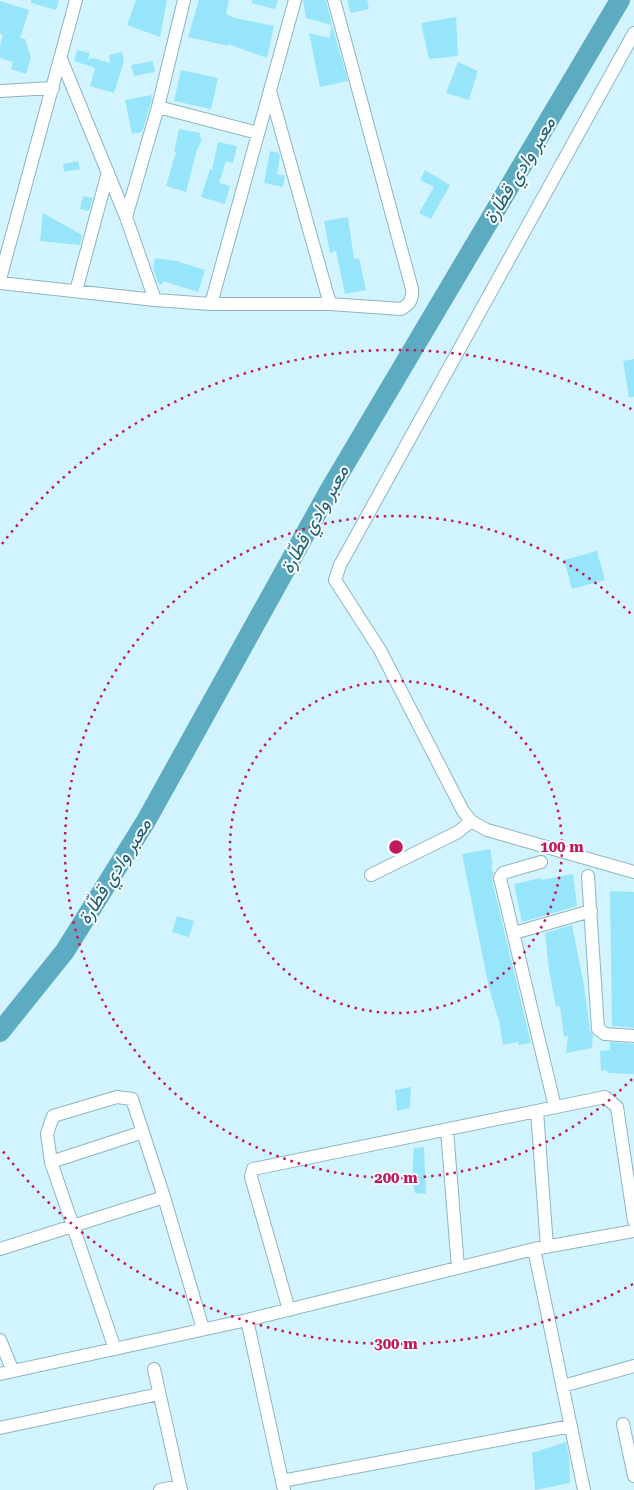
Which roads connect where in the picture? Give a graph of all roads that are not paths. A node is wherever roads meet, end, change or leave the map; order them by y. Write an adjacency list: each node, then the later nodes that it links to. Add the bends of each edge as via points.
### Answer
1 (76, 0): 6 (street)
2 (184, 0): 10 (street)
3 (295, 0): 9 (street)
4 (334, 0): 18 (street, via 412,295 411,302 401,309)
5 (634, 33): 19 (street, via 340,565 335,580 380,650)
6 (61, 59): 7 (street); 12 (street)
7 (53, 88): 8 (street); 14 (street)
8 (0, 91)
9 (270, 91): 11 (street); 18 (street)
10 (158, 107): 11 (street); 13 (street)
11 (258, 133): 17 (street)
12 (108, 172): 13 (street); 15 (street)
13 (126, 217): 16 (street)
14 (0, 281): 15 (street)
15 (76, 291): 16 (street)
16 (155, 300): 17 (street)
17 (211, 304): 18 (street)
18 (330, 304)
19 (471, 821): 21 (street, via 487,830); 22 (street, via 458,832)
20 (541, 862): 25 (street, via 503,873 500,878)
21 (634, 872)
22 (371, 874)
23 (588, 876): 24 (street)
24 (591, 911): 25 (street); 26 (street, via 598,1029 605,1034)
25 (514, 933): 27 (street)
26 (634, 1036)
27 (555, 1108): 28 (street); 31 (street, via 605,1097 617,1107)
28 (537, 1111): 29 (street); 37 (street)
29 (447, 1130): 40 (street); 41 (street, via 253,1169 252,1177)
30 (143, 1132): 32 (street); 32 (street, via 132,1099 117,1097 53,1116 47,1134); 33 (street)
31 (628, 1139): 34 (street)
32 (51, 1162): 35 (street)
33 (164, 1197): 35 (street); 43 (street)
34 (634, 1221)
35 (74, 1226): 38 (street); 45 (street)
36 (634, 1231): 37 (street)
37 (547, 1247): 39 (street)
38 (0, 1249)
39 (534, 1250): 40 (street); 50 (street)
40 (458, 1268): 41 (street)
41 (289, 1310): 42 (street)
42 (247, 1320): 43 (street); 56 (street)
43 (204, 1329): 45 (street)
44 (0, 1340): 48 (street)
45 (115, 1349): 48 (street)
46 (634, 1366): 50 (street)
47 (154, 1369): 51 (street)
48 (13, 1371): 49 (street)
49 (0, 1374)
50 (563, 1386): 53 (street)
51 (159, 1394): 54 (street); 57 (street)
52 (623, 1424): 55 (street)
53 (571, 1426): 56 (street); 59 (street)
54 (0, 1428)
55 (634, 1476)
56 (283, 1486)
57 (180, 1488): 58 (street)
58 (160, 1490)
59 (584, 1490)

